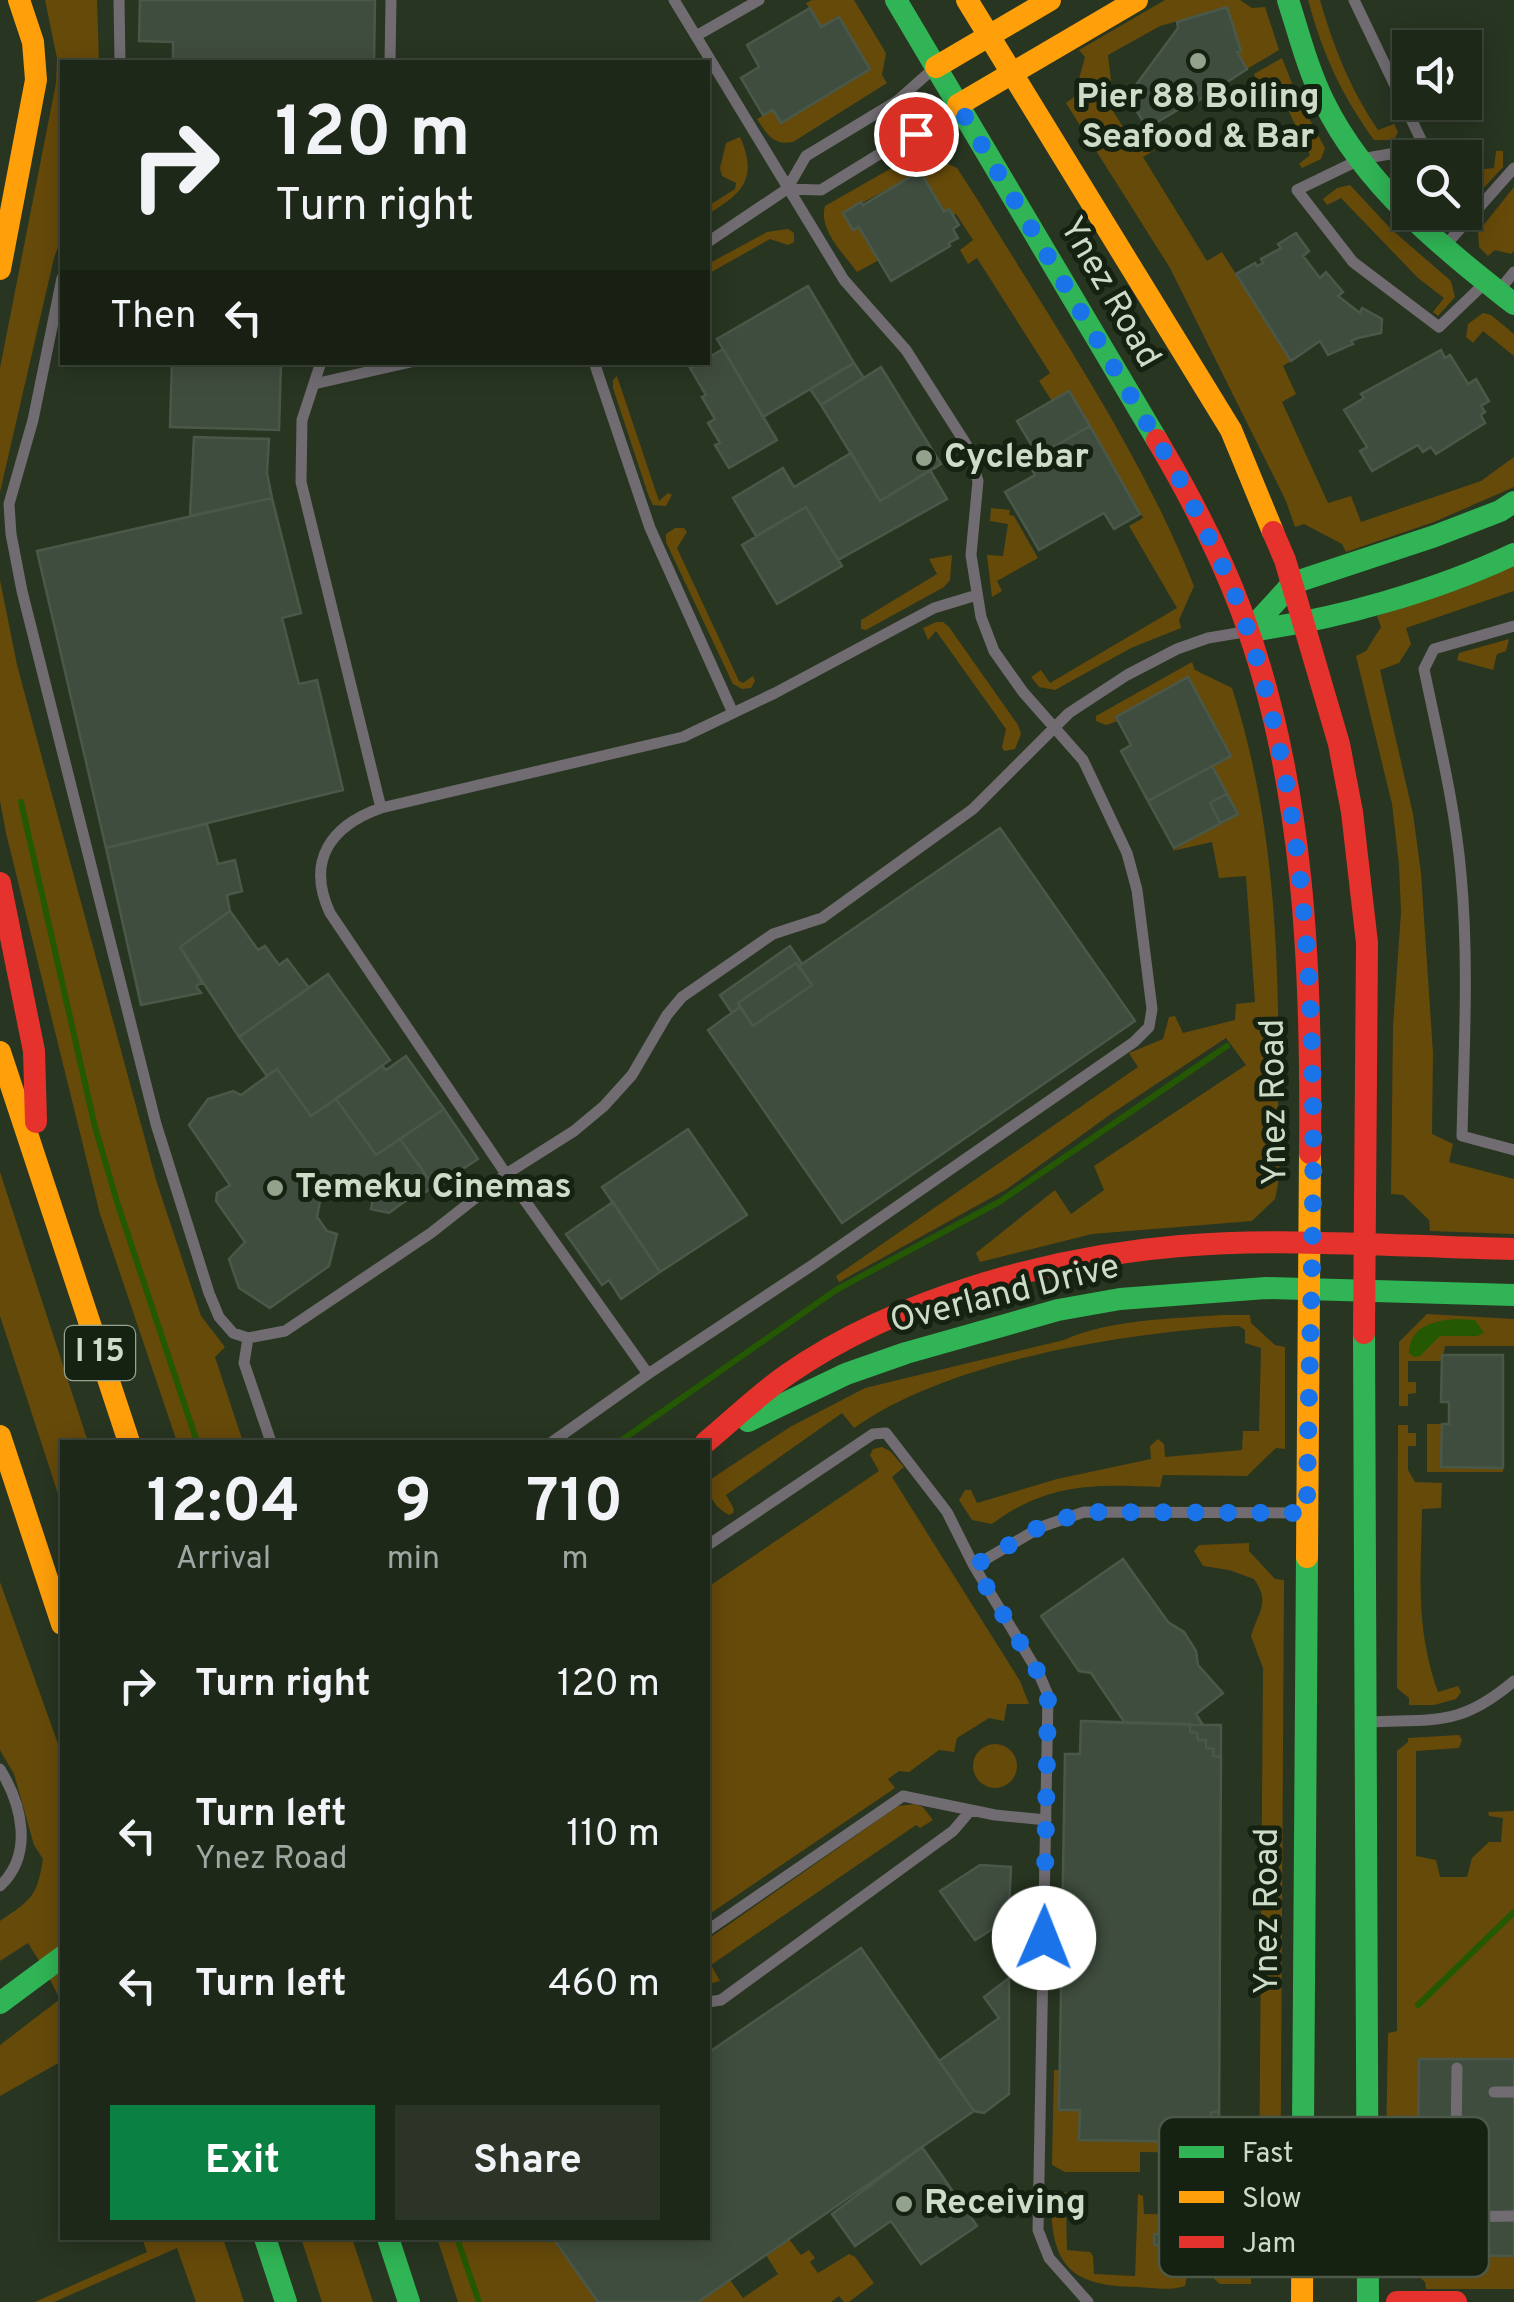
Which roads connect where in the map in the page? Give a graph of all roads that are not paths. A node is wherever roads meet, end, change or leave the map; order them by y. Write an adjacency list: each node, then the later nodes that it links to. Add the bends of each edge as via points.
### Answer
1 (20, 0): 24 (main road, via 38,65 36,102)
2 (119, 0): 14 (lane)
3 (391, 0): 15 (lane)
4 (674, 0): 12 (lane)
5 (759, 0): 12 (lane)
6 (896, 0): 16 (main road, Ynez Road)
7 (967, 0): 13 (main road, Ynez Road)
8 (1050, 0): 13 (main road)
9 (1138, 0): 17 (main road)
10 (1288, 0): 19 (main road, via 1313,79)
11 (1354, 0): 19 (lane, via 1425,148)
12 (696, 36): 21 (lane)
13 (988, 38): 16 (main road); 17 (main road, Ynez Road)
14 (120, 60)
15 (390, 60)
16 (936, 66): 18 (main road, Ynez Road); 21 (lane, via 897,101 806,156)
17 (1011, 75): 18 (main road); 34 (main road, Ynez Road, via 1231,430)
18 (958, 105): 21 (lane, via 821,190); 38 (main road, Ynez Road, via 1176,472)
19 (1360, 159): 23 (main road); 27 (lane, via 1297,190 1353,262 1439,328)
20 (1514, 168): 23 (lane)
21 (787, 188): 22 (lane); 35 (lane, via 848,285 906,350 966,444 978,481)
22 (710, 241)
23 (1444, 247): 27 (main road)
24 (0, 269)
25 (1514, 272): 27 (lane)
26 (60, 288): 53 (lane, via 33,420 12,484 10,534 156,1124 219,1317 233,1334)
27 (1499, 293)
28 (320, 365): 31 (lane)
29 (398, 365): 31 (lane)
30 (595, 365): 39 (lane, via 650,528)
31 (314, 384): 41 (lane, via 302,420 301,482)
32 (1514, 502): 34 (main road)
33 (1514, 554): 36 (main road)
34 (1292, 583): 36 (main road, Ynez Road); 38 (main road)
35 (976, 595): 39 (lane, via 934,608); 40 (lane, via 994,651)
36 (1305, 624): 38 (main road); 48 (main road, Ynez Road, via 1349,795 1367,943)
37 (1509, 627): 44 (lane, via 1434,648 1424,669 1461,875 1462,1136)
38 (1248, 631): 40 (lane, via 1178,649 1127,675); 47 (main road, Ynez Road, via 1282,766 1302,906 1311,1061)
39 (733, 713): 41 (lane, via 664,742)
40 (1055, 726): 46 (lane, via 974,809 822,918 773,934 682,997 632,1076 604,1106); 54 (lane, via 1082,760 1127,853 1148,968 1150,1027)
41 (381, 808): 46 (lane, via 354,818 327,847 319,877 323,896)
42 (0, 882): 45 (main road, via 34,1051)
43 (0, 1052): 45 (main road, I 15)
44 (1514, 1150)
45 (36, 1161): 56 (main road, I 15)
46 (506, 1174): 53 (lane, via 286,1331); 54 (lane)
47 (1310, 1243): 48 (main road, Overland Drive); 50 (main road, Ynez Road); 59 (main road, Overland Drive, via 1179,1246 1056,1263 990,1281 867,1330 788,1374)
48 (1366, 1245): 49 (main road, Overland Drive); 51 (main road, Ynez Road)
49 (1514, 1250)
50 (1310, 1290): 51 (main road, Overland Drive); 60 (main road, Overland Drive, via 1193,1291 1058,1310 846,1374); 61 (main road, Ynez Road)
51 (1365, 1291): 52 (main road, Overland Drive); 66 (main road, Ynez Road)
52 (1514, 1294)
53 (248, 1338): 57 (lane, via 244,1363)
54 (648, 1374): 58 (lane)
55 (0, 1436): 64 (main road)
56 (128, 1440)
57 (270, 1440)
58 (555, 1440)
59 (709, 1440)
60 (710, 1440)
61 (1307, 1513): 63 (lane, via 1084,1512 1041,1526); 78 (main road, Ynez Road)
62 (710, 1544): 63 (lane, via 874,1434 886,1433 947,1512)
63 (974, 1566): 69 (lane, via 1048,1696)
64 (60, 1618)
65 (1514, 1681): 66 (lane, via 1456,1718)
66 (1367, 1723): 79 (main road, Ynez Road)
67 (0, 1769): 70 (lane, via 21,1820 17,1866)
68 (970, 1810): 69 (lane); 71 (lane, via 903,1796); 73 (lane, via 953,1832 804,1942)
69 (1046, 1820): 87 (lane, via 1038,2230 1049,2258)
70 (0, 1886)
71 (710, 1929)
72 (60, 1960): 74 (main road)
73 (710, 2002)
74 (0, 2003)
75 (1457, 2068): 80 (lane)
76 (1494, 2092): 77 (lane)
77 (1514, 2092)
78 (1303, 2117)
79 (1368, 2117)
80 (1456, 2117)
81 (265, 2240): 85 (main road)
82 (389, 2240): 86 (main road)
83 (1302, 2277): 88 (main road, Ynez Road)
84 (1368, 2277): 89 (main road, Ynez Road)
85 (286, 2302)
86 (409, 2302)
87 (1088, 2302)
88 (1302, 2302)
89 (1368, 2302)
90 (1397, 2302): 91 (main road)
91 (1456, 2302)

